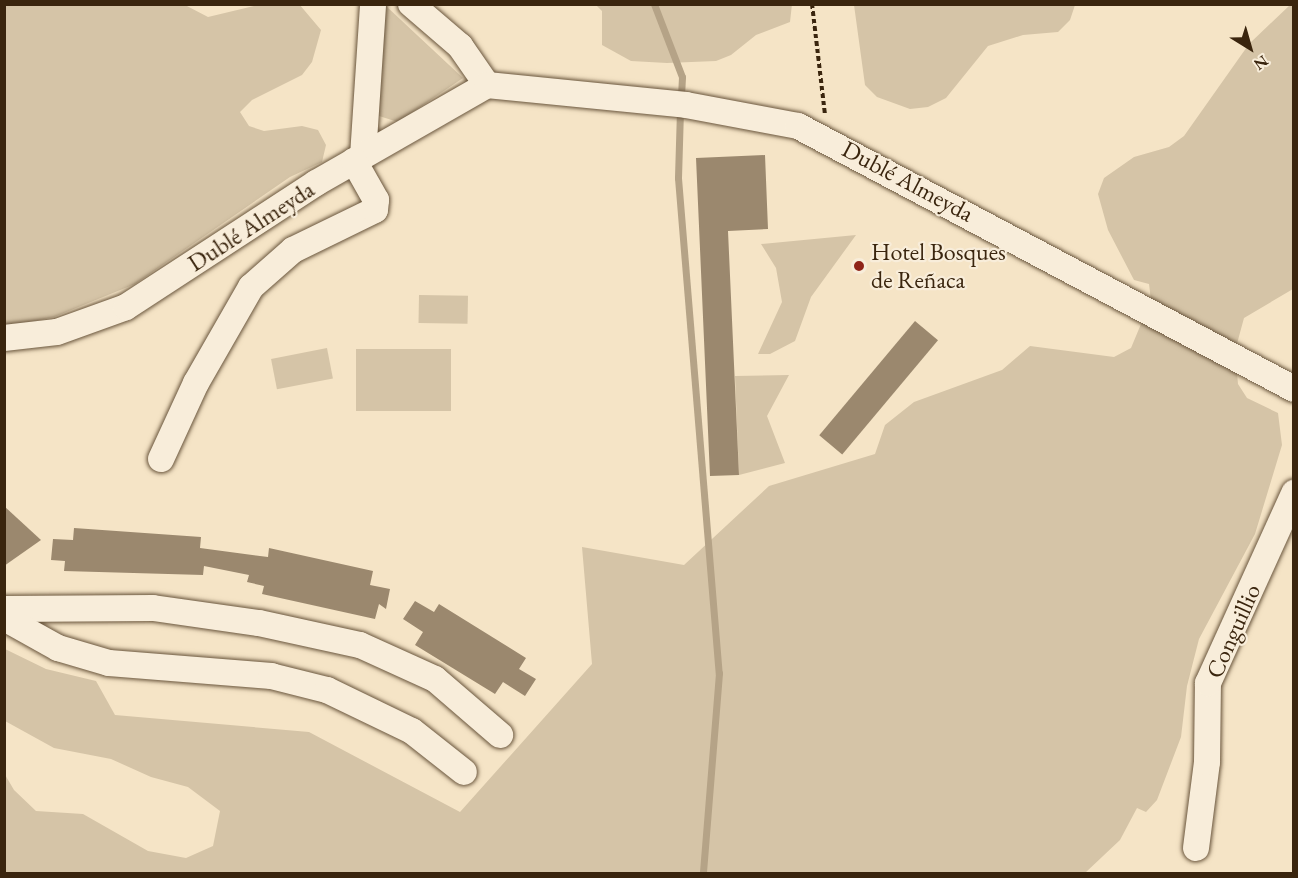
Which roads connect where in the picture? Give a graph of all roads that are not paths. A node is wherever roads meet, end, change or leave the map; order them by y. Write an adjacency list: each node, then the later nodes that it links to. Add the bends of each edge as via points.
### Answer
1 (373, 4): 4 (street)
2 (411, 4): 3 (street, via 460,46)
3 (487, 85): 4 (street, Dublé Almeyda); 6 (street, Dublé Almeyda, via 756,115 827,138)
4 (353, 162): 5 (street, Dublé Almeyda, via 126,307 57,332); 7 (street, via 376,200 375,210 293,250 251,287 195,383)
5 (4, 338)
6 (1293, 389)
7 (161, 459)
8 (1293, 493): 13 (street, Conguillio, via 1208,683 1207,762)
9 (4, 609): 11 (street, via 153,608 259,623 360,645 435,679)
10 (4, 618): 12 (street, via 58,648 109,663 271,676 327,690 393,720)
11 (500, 735)
12 (464, 772)
13 (1196, 848)

